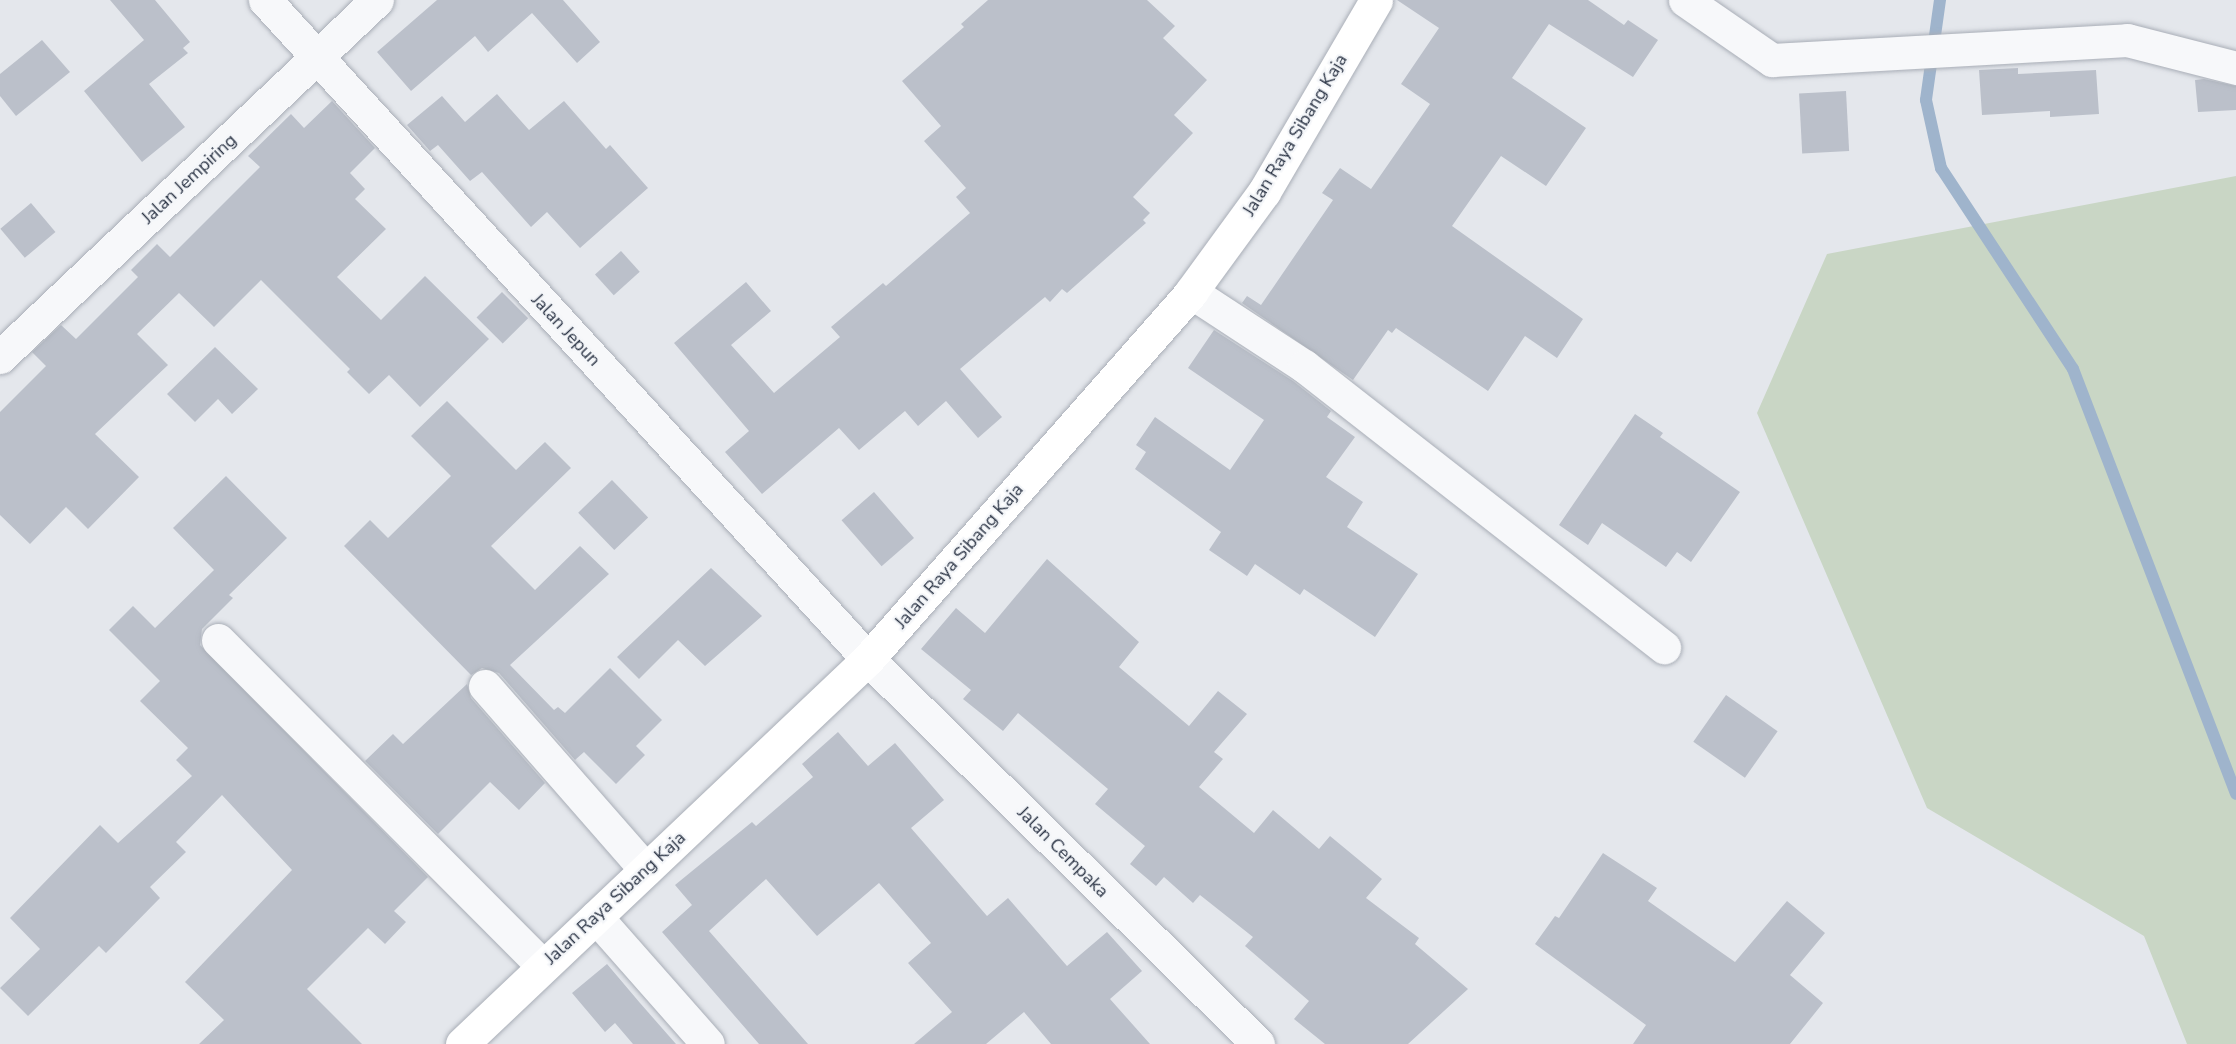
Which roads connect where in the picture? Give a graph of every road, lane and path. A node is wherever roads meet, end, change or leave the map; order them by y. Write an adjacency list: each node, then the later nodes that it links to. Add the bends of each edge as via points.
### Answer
1 (265, 0): 5 (street, Jalan Jepun)
2 (377, 0): 5 (street, Jalan Jempiring)
3 (1376, 0): 7 (main road, Jalan Raya Sibang Kaja, via 1264,192)
4 (1684, 0): 6 (street, via 1773,60 2127,40)
5 (316, 58): 8 (street, Jalan Jempiring); 11 (street, Jalan Jepun)
6 (2236, 68)
7 (1191, 292): 10 (street, via 1304,366); 11 (main road, Jalan Raya Sibang Kaja)
8 (0, 357)
9 (218, 640): 15 (street)
10 (1664, 647)
11 (868, 659): 13 (main road, Jalan Raya Sibang Kaja); 18 (street, Jalan Cempaka)
12 (485, 686): 13 (street)
13 (646, 870): 14 (main road, Jalan Raya Sibang Kaja)
14 (596, 917): 15 (main road, Jalan Raya Sibang Kaja); 17 (street)
15 (543, 966): 16 (main road, Jalan Raya Sibang Kaja)
16 (462, 1044)
17 (708, 1044)
18 (1258, 1044)

